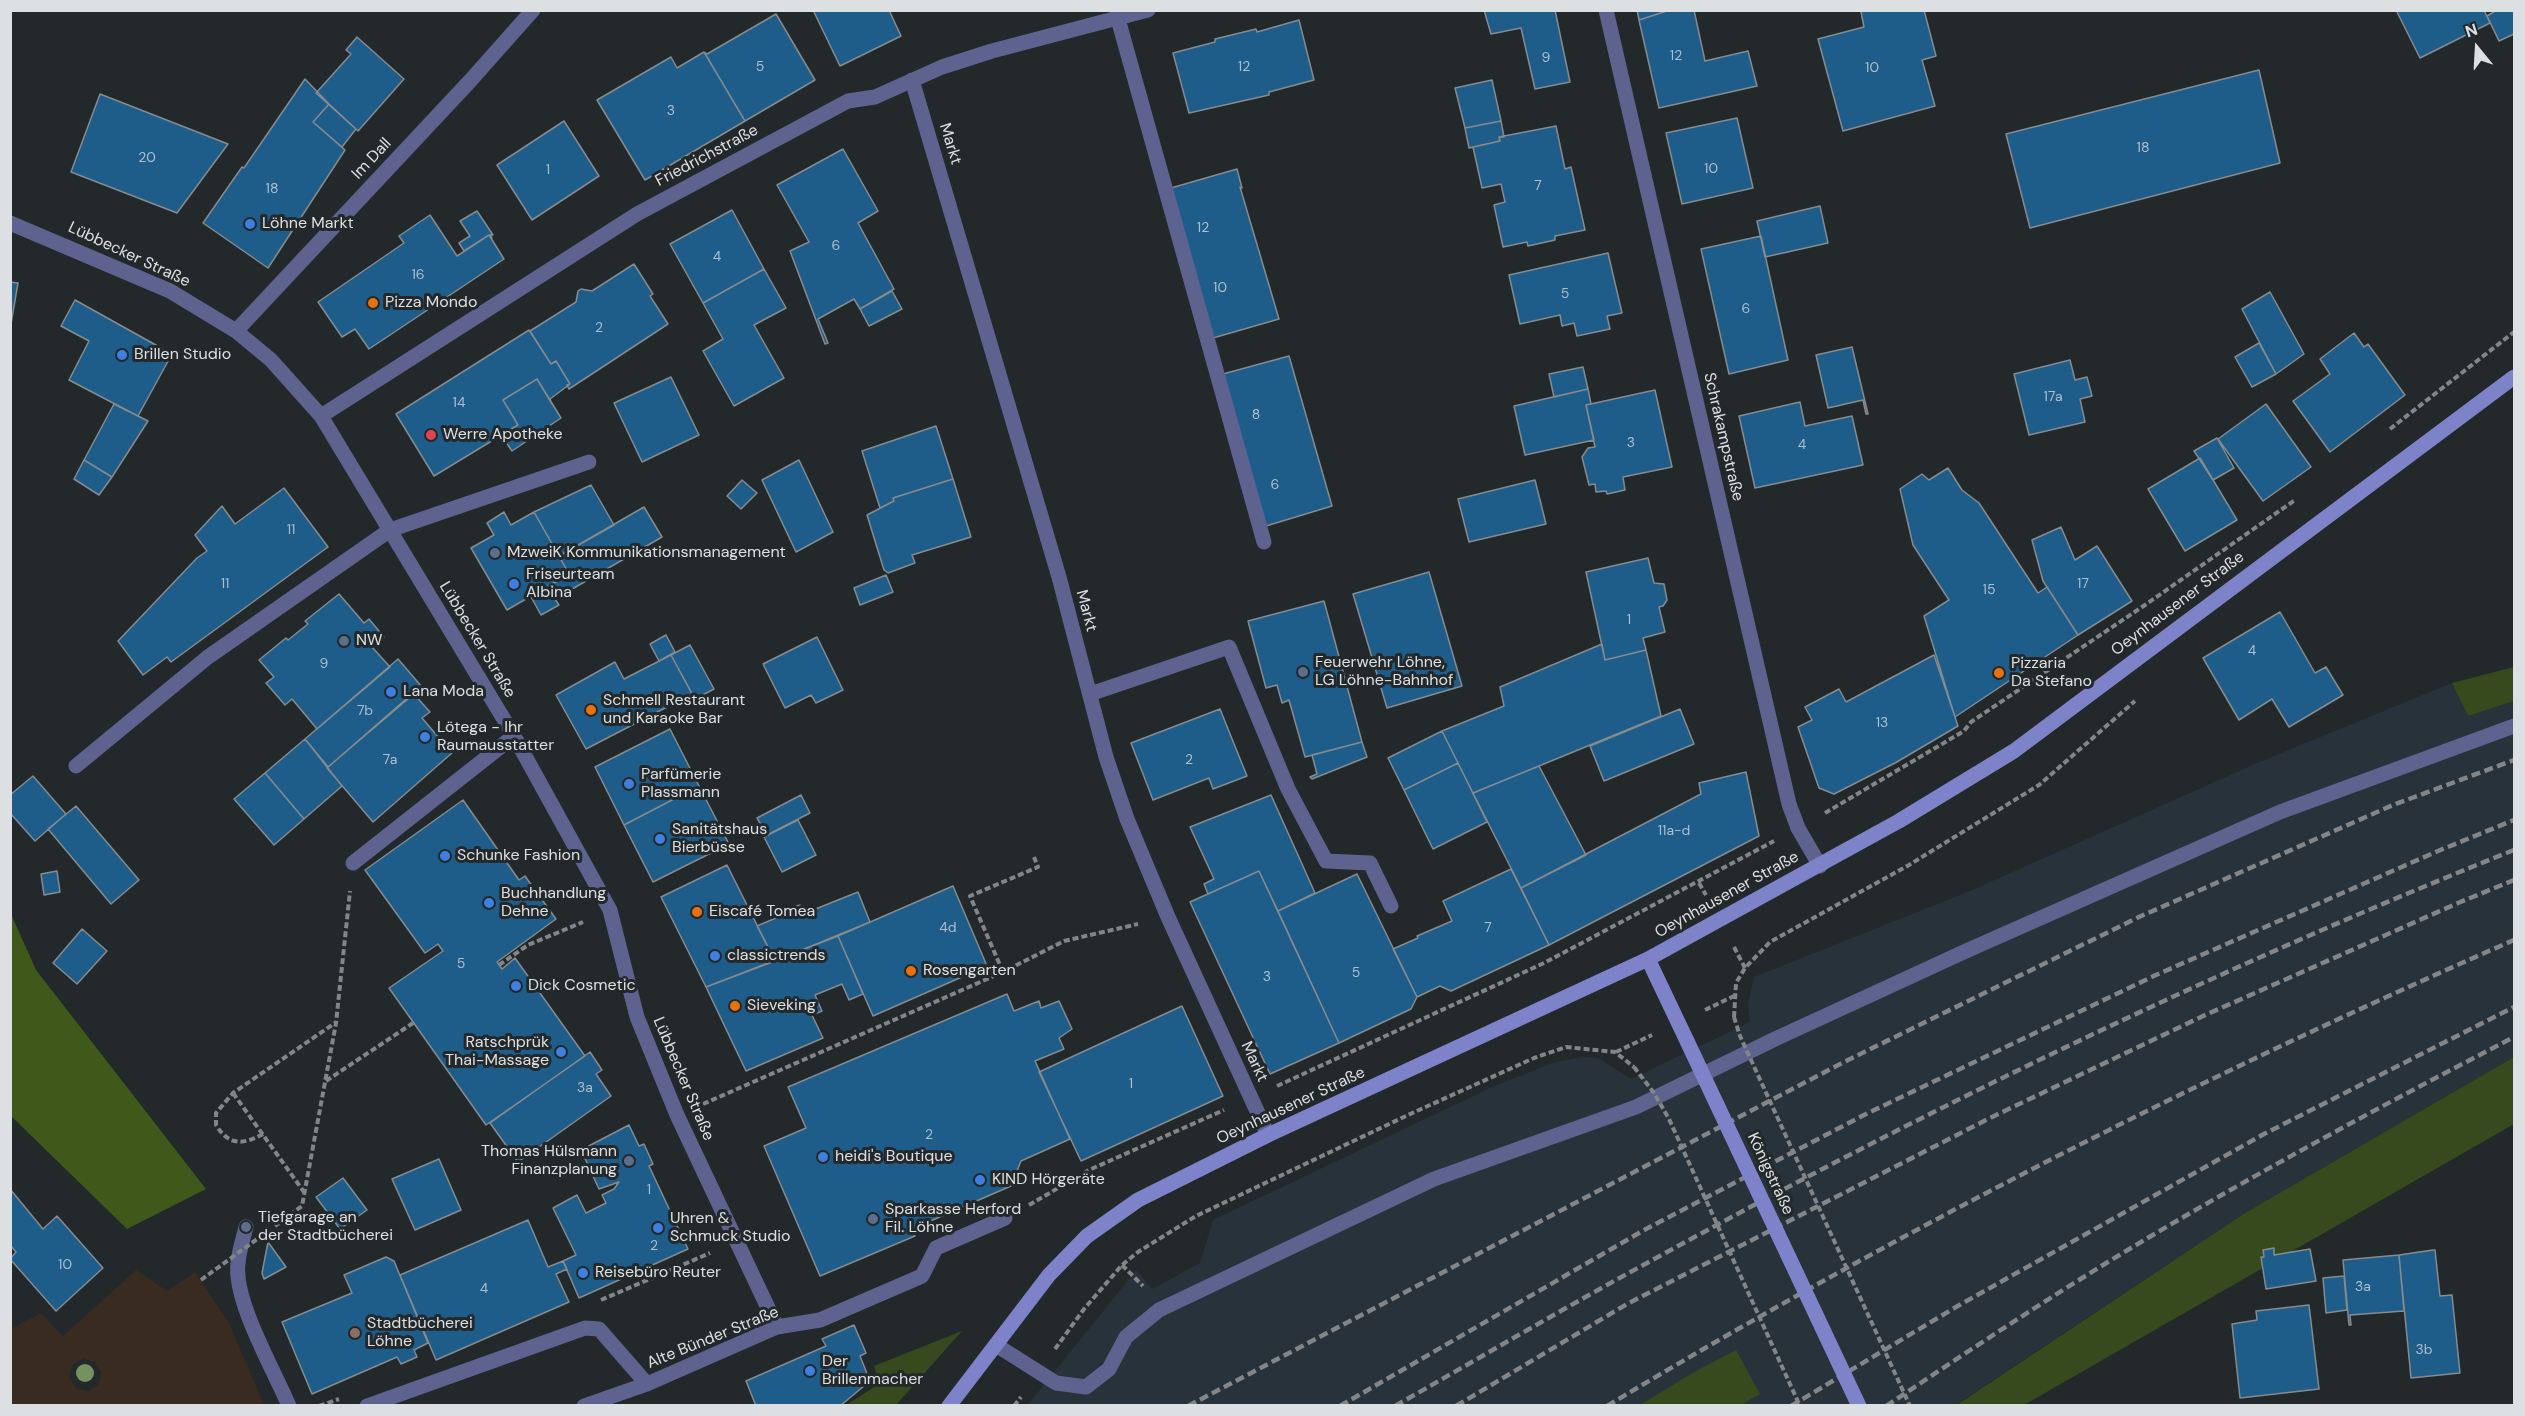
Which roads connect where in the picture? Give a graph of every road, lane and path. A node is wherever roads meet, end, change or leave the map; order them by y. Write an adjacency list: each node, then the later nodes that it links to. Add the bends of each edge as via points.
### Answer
1 (533, 10): 7 (street, Im Dall)
2 (1148, 10): 4 (street, Friedrichstraße)
3 (1606, 10): 20 (street, Schrakampstraße, via 1789,804)
4 (1118, 19): 5 (street, Friedrichstraße, via 992,51); 15 (street)
5 (912, 80): 10 (street, Friedrichstraße, via 876,97 848,101 637,214); 16 (street, Markt)
6 (10, 223): 7 (street, Lübbecker Straße, via 170,291)
7 (236, 331): 10 (street, Lübbecker Straße, via 271,360)
8 (2514, 332): 11 (path)
9 (2514, 377): 23 (main road, Oeynhausener Straße, via 2014,751)
10 (321, 416): 14 (street, Lübbecker Straße)
11 (2382, 435)
12 (589, 462): 14 (street)
13 (2298, 498): 20 (path, via 1971,722 1964,731)
14 (390, 530): 18 (street, Lübbecker Straße); 19 (street, via 208,657)
15 (1264, 542)
16 (1090, 694): 24 (street, via 1229,647 1279,770 1326,861 1370,864); 26 (street, Markt, via 1127,819)
17 (2514, 726): 47 (street, via 2280,812 1966,951 1636,1107 1434,1179 1159,1310 1125,1337 1109,1369 1086,1387 1056,1383)
18 (514, 736): 22 (street); 25 (street, Lübbecker Straße)
19 (76, 766)
20 (1798, 828): 23 (street, Schrakampstraße); 35 (path, via 1544,963)
21 (1034, 857): 29 (path, via 1038,867 970,896)
22 (352, 863): 31 (path)
23 (1820, 866): 27 (main road, Oeynhausener Straße)
24 (1391, 906)
25 (610, 910): 28 (path, via 528,945); 36 (street, Lübbecker Straße, via 637,1017)
26 (1168, 917): 29 (path, via 1064,941); 35 (street, Markt)
27 (1648, 959): 38 (main road, Oeynhausener Straße); 55 (main road, Königstraße, bridge)
28 (499, 965)
29 (1003, 972): 36 (path)
30 (1734, 996): 56 (path, bridge, via 1734,1017 1740,1036)
31 (336, 1023): 33 (path); 34 (path)
32 (413, 1023): 33 (path)
33 (326, 1082): 39 (path)
34 (233, 1093): 37 (path); 37 (path, via 216,1113 221,1133 241,1144)
35 (1251, 1098): 38 (street, Markt); 40 (path, via 1089,1170)
36 (677, 1115): 45 (street, Lübbecker Straße)
37 (262, 1134): 39 (path)
38 (1268, 1135): 46 (main road, Oeynhausener Straße, via 1138,1200 1087,1236 1049,1275)
39 (304, 1192): 43 (path, bridge, via 302,1206)
40 (1005, 1218): 45 (street, Alte Bünder Straße, via 936,1248 922,1276 820,1320)
41 (246, 1227): 49 (street, via 237,1265 240,1288)
42 (1122, 1265): 44 (path); 47 (path, via 1084,1309); 54 (path, bridge, via 1196,1216 1534,1058 1566,1047 1616,1052 1634,1067 1670,1119)
43 (201, 1280)
44 (1144, 1287)
45 (777, 1327): 48 (street, Alte Bünder Straße)
46 (996, 1345): 47 (street); 52 (main road, Oeynhausener Straße)
47 (1040, 1371): 53 (path)
48 (647, 1384): 50 (street, via 599,1329 585,1328); 51 (street, Alte Bünder Straße)
49 (289, 1406)
50 (368, 1406)
51 (584, 1406)
52 (949, 1406)
53 (1014, 1406)
54 (1800, 1406)
55 (1859, 1406)
56 (1910, 1406)

